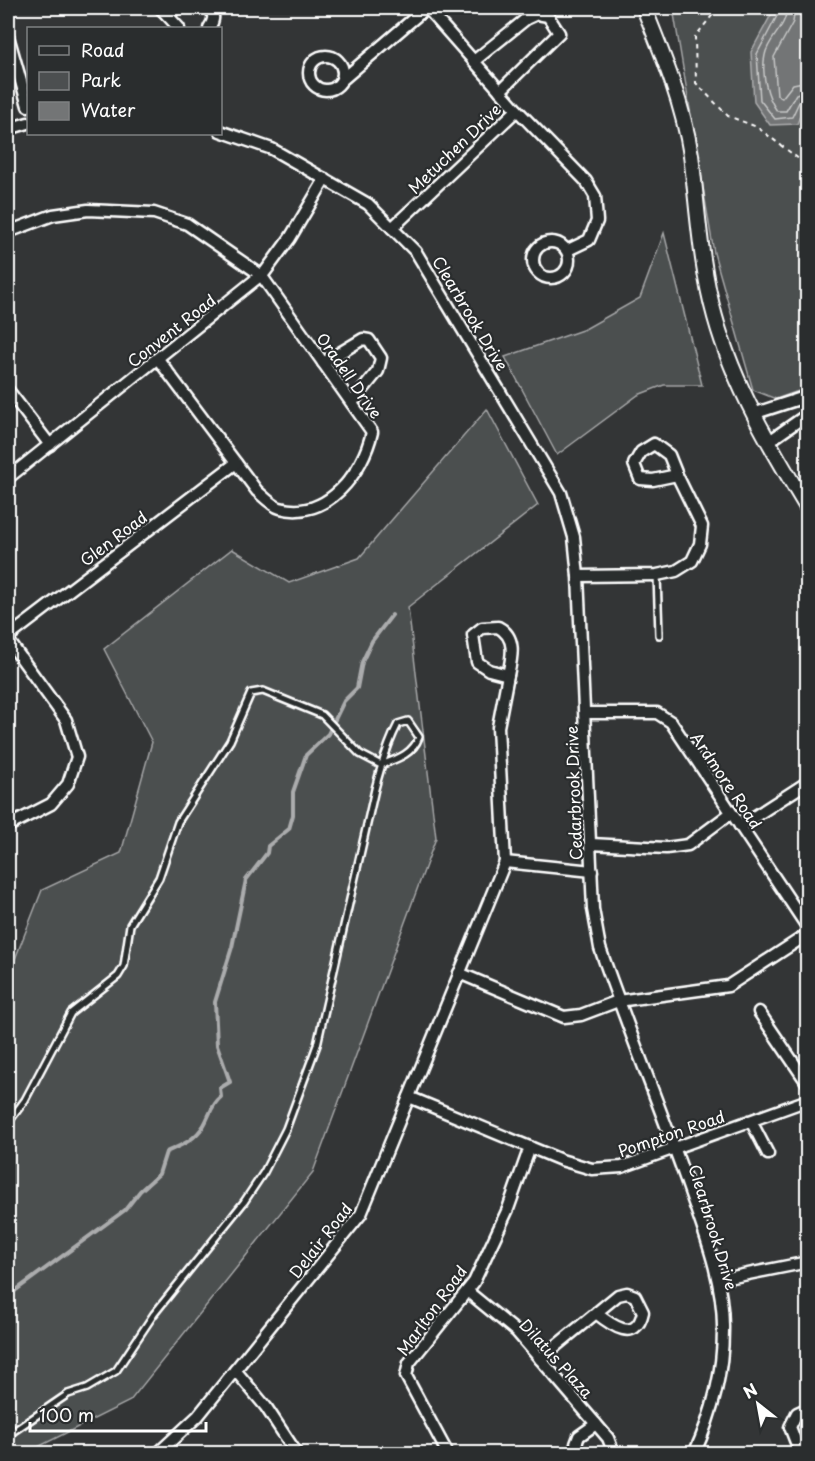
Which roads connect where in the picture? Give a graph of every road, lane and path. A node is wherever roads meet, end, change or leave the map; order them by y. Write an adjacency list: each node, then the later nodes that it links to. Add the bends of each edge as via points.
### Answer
1 (176, 8): 6 (street)
2 (210, 8): 8 (street, via 214,13)
3 (427, 8): 10 (street, Metuchen Drive); 11 (street)
4 (644, 8): 29 (street, via 676,93 690,153 700,245 715,316)
5 (718, 8): 18 (path, via 695,38 696,83 728,116 757,127)
6 (164, 11): 7 (street)
7 (178, 27)
8 (210, 27)
9 (8, 38): 13 (street)
10 (474, 61): 12 (street, Metuchen Drive); 12 (street, via 526,19 537,14 548,16 559,33)
11 (342, 80)
12 (500, 91): 14 (street, Metuchen Drive)
13 (27, 103)
14 (517, 110): 20 (street, Metuchen Drive); 22 (street, via 586,181 595,196 597,221 589,240)
15 (27, 123): 16 (street)
16 (8, 129)
17 (222, 132): 19 (street, Clearbrook Drive, via 272,149)
18 (807, 166)
19 (325, 179): 20 (street, Clearbrook Drive, via 368,204); 23 (street, Convent Road, via 290,238)
20 (392, 228): 31 (street, Clearbrook Drive, via 434,277)
21 (8, 232): 23 (street, via 53,215 88,210 154,213 187,224)
22 (568, 250)
23 (261, 275): 24 (street, Convent Road); 25 (street, Oradell Drive)
24 (158, 359): 33 (street, Convent Road); 34 (street, Oradell Drive)
25 (323, 363): 28 (street, Oradell Drive); 28 (street, via 363,339 375,348 381,358 378,371)
26 (8, 390): 33 (street)
27 (807, 396): 29 (street)
28 (351, 403): 34 (street, Oradell Drive, via 372,432 368,452 346,486 329,499 301,510 278,508 257,491)
29 (753, 414): 32 (street)
30 (807, 414): 32 (street)
31 (526, 435): 39 (street, Cedarbrook Drive, via 561,493 574,537)
32 (768, 442): 37 (street)
33 (50, 445): 36 (street, Convent Road)
34 (236, 463): 41 (street, Glen Road)
35 (677, 475): 38 (street, via 702,526 700,544 692,561 676,571)
36 (8, 478)
37 (807, 509)
38 (657, 575): 39 (street); 40 (lane)
39 (578, 576): 43 (street, Cedarbrook Drive)
40 (659, 635)
41 (8, 639): 47 (street, via 66,720 77,757 68,784 51,804)
42 (508, 675): 42 (street, via 510,639 498,627 482,628 473,635 477,662); 50 (street, via 498,727)
43 (585, 713): 46 (street, Ardmore Road, via 657,713 671,722); 49 (street, Cedarbrook Drive)
44 (381, 765): 44 (lane, via 416,746 419,737 408,721 398,724); 61 (lane, via 360,754 322,716 263,691 251,693 230,741 178,822 159,878 130,925 124,966 118,976 71,1013 25,1100); 73 (lane, via 317,1046 286,1130 264,1172 161,1305 116,1371 68,1394)
45 (807, 782): 48 (street)
46 (731, 813): 48 (street, Ardmore Road); 49 (street, via 688,845 666,848)
47 (8, 826)
48 (740, 826): 52 (street, Ardmore Road)
49 (591, 844): 51 (street, Cedarbrook Drive)
50 (504, 862): 51 (street); 54 (street, Delair Road)
51 (592, 871): 55 (street, Cedarbrook Drive, via 600,948)
52 (807, 928)
53 (807, 934): 55 (street, via 728,986)
54 (459, 973): 55 (street, via 564,1017); 58 (street, Delair Road)
55 (618, 1001): 63 (street, Cedarbrook Drive)
56 (759, 1012): 57 (street)
57 (807, 1084)
58 (409, 1097): 62 (street, Pompton Road); 70 (street, Delair Road, via 361,1214)
59 (807, 1100): 60 (street, Pompton Road)
60 (751, 1121): 63 (street, Pompton Road); 64 (street)
61 (8, 1123)
62 (530, 1147): 63 (street, Pompton Road, via 592,1169 622,1167); 67 (street, Marlton Road, via 508,1209)
63 (674, 1148): 66 (street, Clearbrook Drive)
64 (768, 1154)
65 (807, 1262): 66 (street)
66 (718, 1280): 80 (street, Clearbrook Drive, via 723,1329 720,1375 709,1420)
67 (467, 1291): 69 (street, Dilatus Plaza, via 517,1332); 77 (street, Marlton Road, via 409,1363 406,1376)
68 (596, 1313): 69 (street)
69 (540, 1359): 72 (street, Dilatus Plaza)
70 (235, 1370): 75 (street, Delair Road, via 198,1416); 76 (street)
71 (807, 1408): 74 (street, via 797,1413 790,1428 797,1445)
72 (596, 1424): 78 (street, via 579,1436); 79 (street, Dilatus Plaza, via 608,1438)
73 (8, 1435)
74 (807, 1450)
75 (157, 1454)
76 (297, 1454)
77 (448, 1454)
78 (579, 1454)
79 (612, 1454)
80 (694, 1454)

